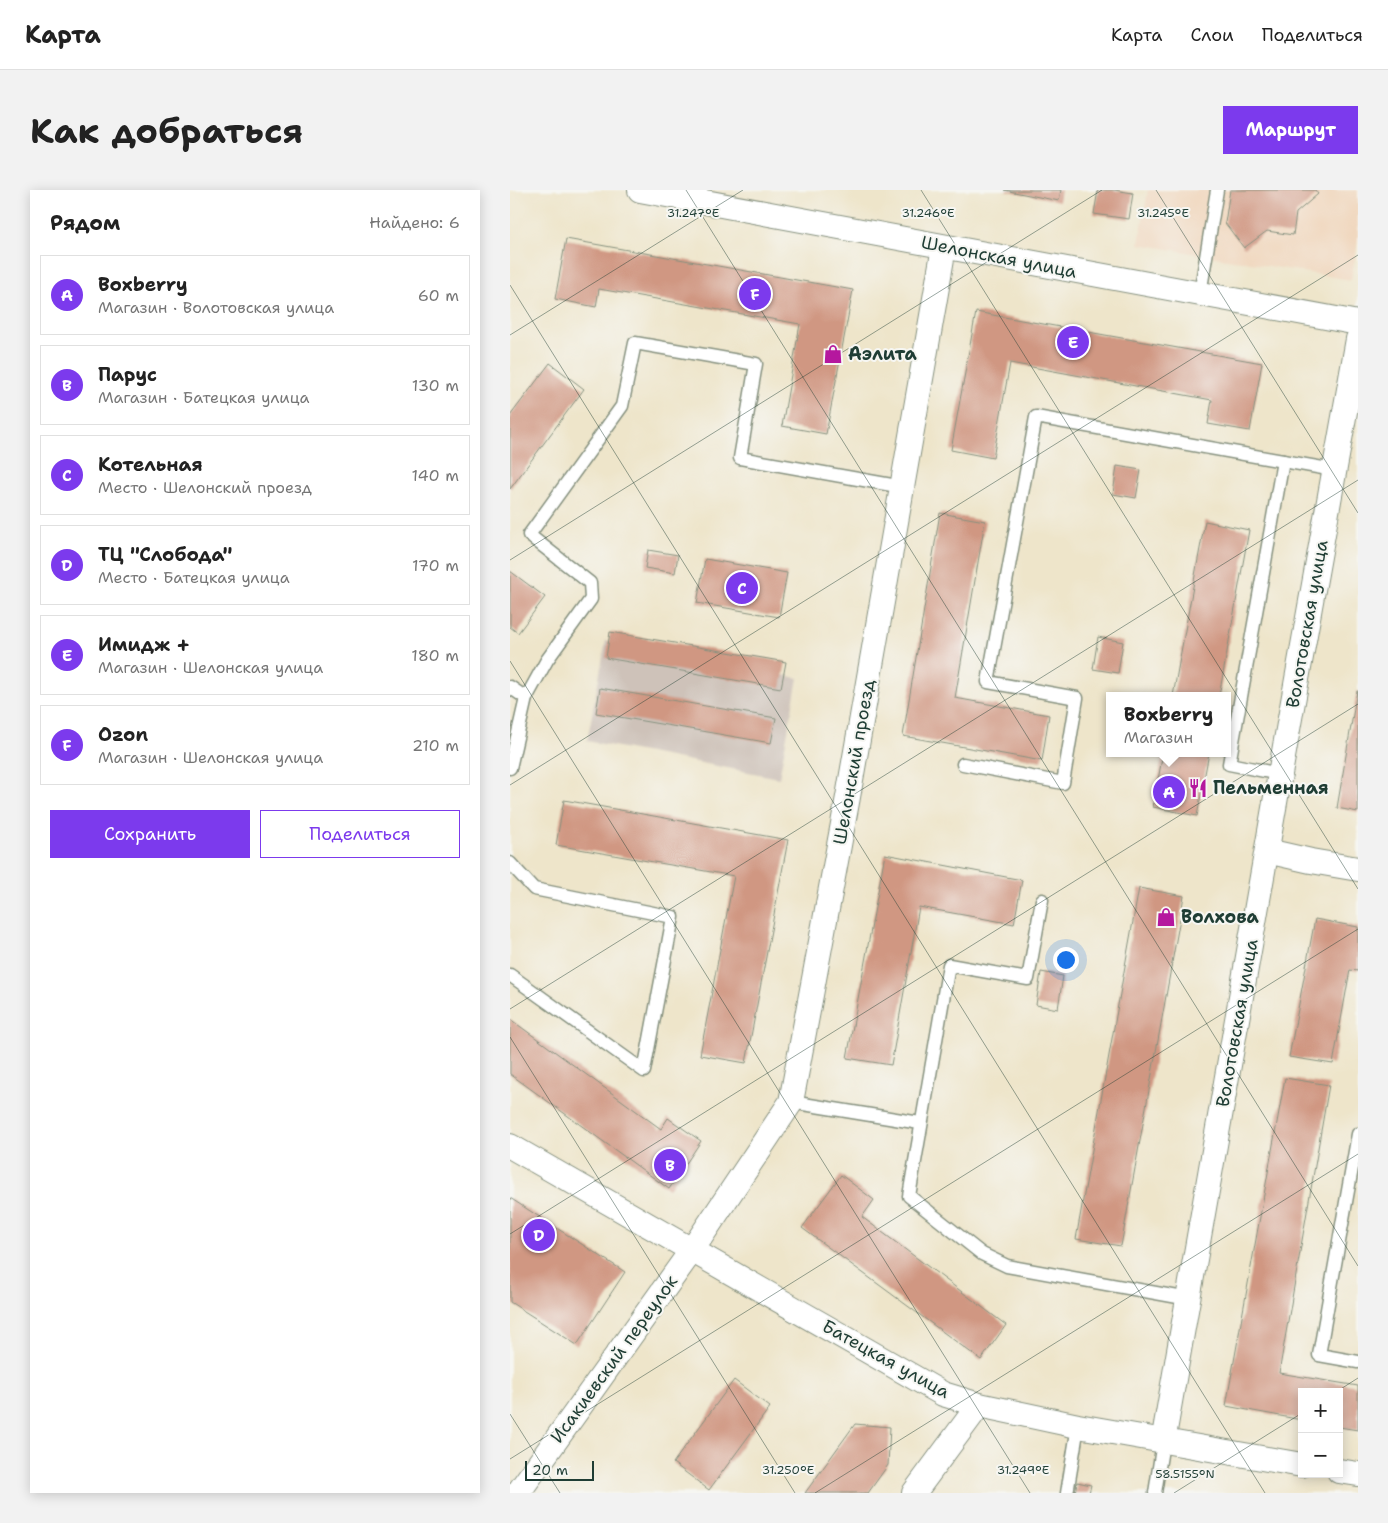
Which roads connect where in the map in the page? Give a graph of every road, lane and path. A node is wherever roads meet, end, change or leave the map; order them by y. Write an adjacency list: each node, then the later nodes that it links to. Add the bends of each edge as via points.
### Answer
1 (640, 190): 3 (street, Шелонская улица)
2 (1217, 190): 4 (lane)
3 (944, 247): 4 (street, Шелонская улица); 9 (street, Шелонский проезд)
4 (1200, 294): 5 (street, Шелонская улица)
5 (1358, 323)
6 (1358, 339): 8 (street, Волотовская улица)
7 (1283, 461): 8 (lane); 13 (lane); 15 (lane, via 1036,417 988,682 1077,698 1063,782)
8 (1334, 470): 17 (street, Волотовская улица)
9 (903, 487): 11 (lane, via 740,458 756,364 635,343 622,406 529,535 590,583 591,599 547,660); 23 (street, Шелонский проезд)
10 (510, 687): 11 (lane)
11 (526, 698): 12 (lane)
12 (512, 750): 16 (lane)
13 (1231, 753)
14 (1230, 757): 17 (lane, via 1229,764)
15 (964, 764)
16 (510, 768)
17 (1280, 774): 18 (street, Волотовская улица)
18 (1267, 851): 20 (street); 28 (street, Волотовская улица)
19 (510, 863): 22 (lane, via 534,889 673,917 644,1071)
20 (1358, 869)
21 (1042, 900): 24 (lane, via 1028,979 948,965)
22 (510, 975)
23 (791, 1102): 24 (lane); 27 (street, Шелонский проезд)
24 (920, 1123): 28 (lane, via 909,1196 982,1254 1007,1266)
25 (1358, 1134): 29 (lane, via 1320,1355)
26 (510, 1146): 27 (street, Батецкая улица)
27 (692, 1250): 30 (street, Батецкая улица, via 943,1394); 36 (street, Исакиевский переулок)
28 (1189, 1299): 32 (street, Волотовская улица)
29 (1358, 1362)
30 (979, 1406): 31 (street, Батецкая улица); 37 (street)
31 (1078, 1426): 32 (street, Батецкая улица); 38 (lane)
32 (1164, 1442): 33 (street, Батецкая улица); 39 (lane)
33 (1298, 1464)
34 (1343, 1472): 35 (street)
35 (1358, 1474)
36 (518, 1493)
37 (914, 1493)
38 (1067, 1493)
39 (1155, 1493)

